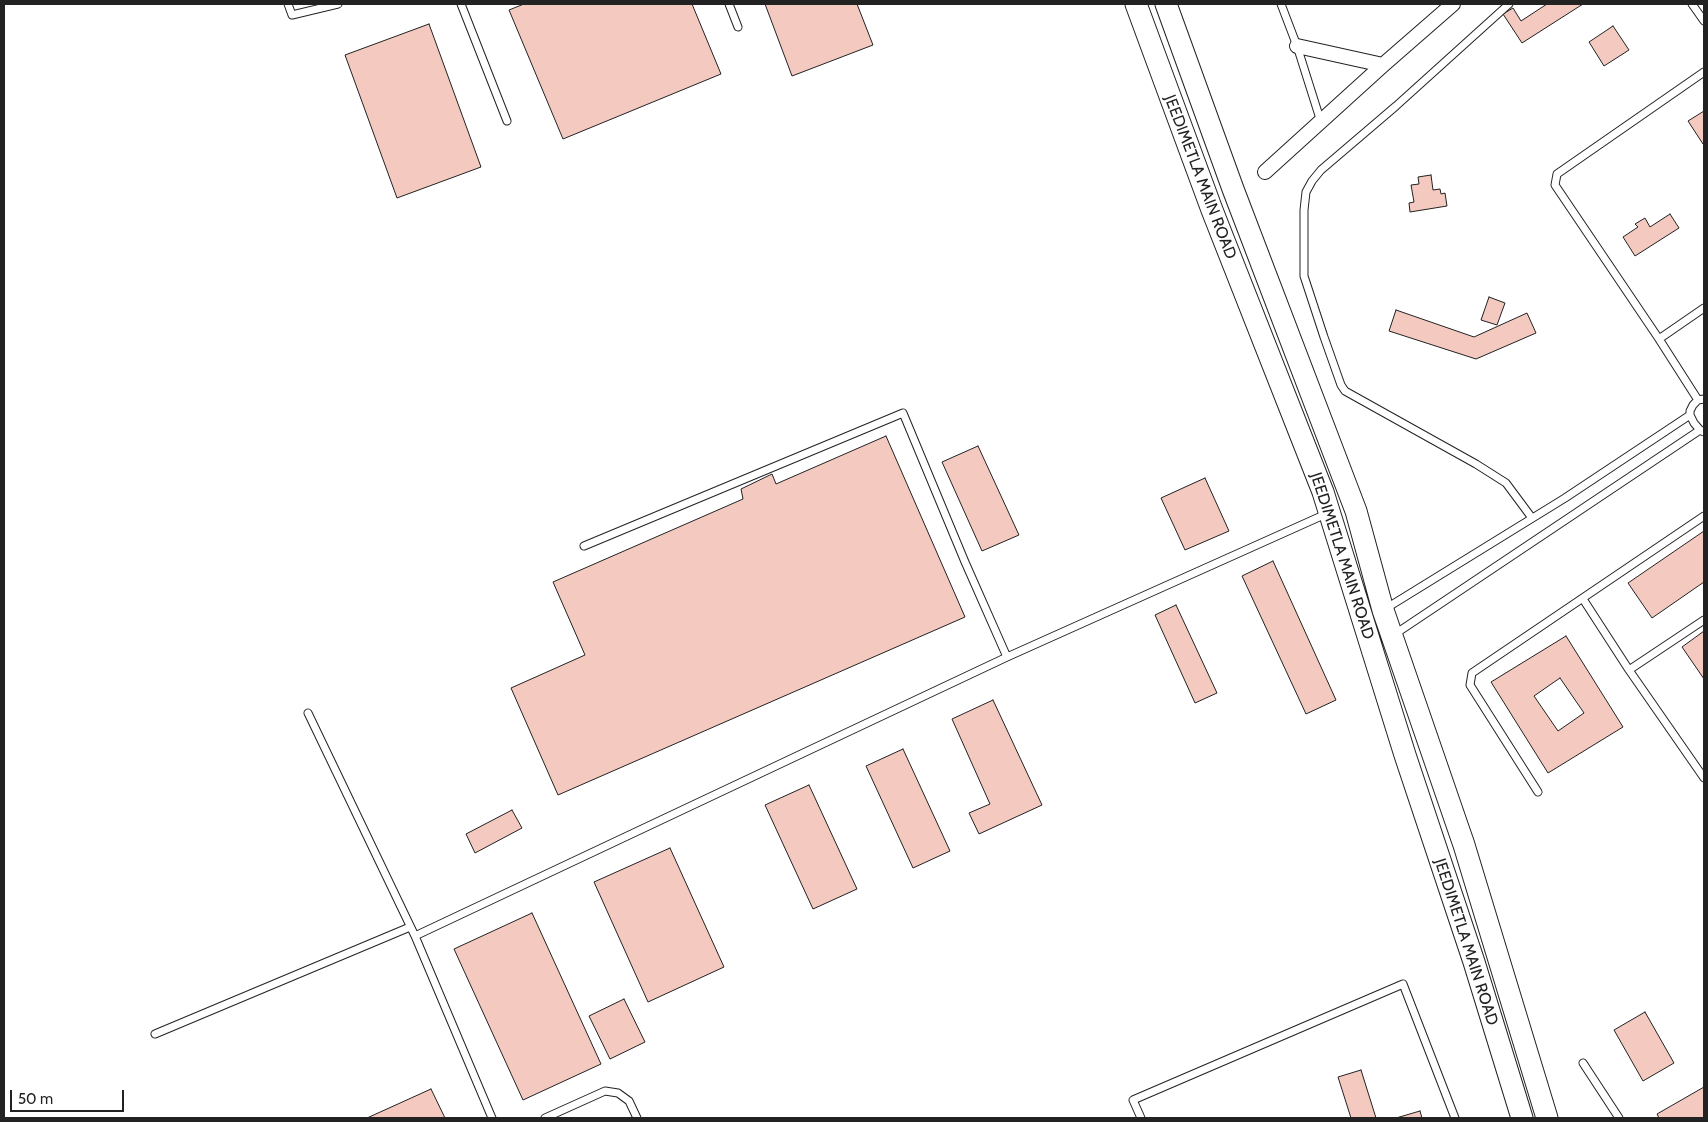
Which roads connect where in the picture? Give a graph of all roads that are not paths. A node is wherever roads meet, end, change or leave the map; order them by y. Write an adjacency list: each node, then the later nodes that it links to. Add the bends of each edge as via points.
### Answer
1 (288, 4): 2 (lane, via 292,15)
2 (338, 4)
3 (462, 4): 16 (lane)
4 (729, 4): 12 (lane)
5 (1136, 4): 24 (main road, JEEDIMETLA MAIN ROAD)
6 (1166, 4): 29 (main road, JEEDIMETLA MAIN ROAD, via 1356,511)
7 (1281, 4): 13 (lane)
8 (1453, 4): 14 (street)
9 (1509, 4): 26 (lane, via 1312,181 1306,192 1304,210 1304,276 1326,346 1345,391 1506,483)
10 (1692, 4): 11 (lane)
11 (1704, 21)
12 (738, 28)
13 (1297, 46): 14 (street); 17 (lane)
14 (1383, 65): 17 (street)
15 (1704, 72): 20 (lane, via 1557,174 1555,185)
16 (507, 121)
17 (1321, 122): 18 (street)
18 (1265, 172)
19 (1704, 308): 20 (lane)
20 (1659, 339): 21 (lane)
21 (1701, 399): 22 (lane)
22 (1690, 415): 23 (lane); 26 (lane)
23 (1702, 431): 31 (lane)
24 (1329, 513): 32 (lane); 40 (main road, JEEDIMETLA MAIN ROAD)
25 (1704, 516): 28 (lane)
26 (1532, 518): 29 (lane)
27 (584, 546): 32 (lane, via 903,413)
28 (1583, 599): 33 (lane); 36 (lane, via 1472,673 1470,685)
29 (1383, 610): 31 (main road, JEEDIMETLA MAIN ROAD)
30 (1704, 620): 33 (lane)
31 (1391, 636): 39 (main road, JEEDIMETLA MAIN ROAD, via 1464,846)
32 (1007, 657): 38 (lane)
33 (1629, 670): 35 (lane)
34 (308, 713): 37 (lane)
35 (1704, 778)
36 (1538, 792)
37 (410, 927): 38 (lane); 41 (lane)
38 (414, 936): 43 (lane)
39 (1502, 971): 40 (main road); 49 (main road, JEEDIMETLA MAIN ROAD)
40 (1479, 978): 48 (main road, JEEDIMETLA MAIN ROAD)
41 (155, 1034)
42 (1583, 1063): 50 (lane)
43 (492, 1118)
44 (545, 1118): 45 (lane, via 605,1091 618,1093 629,1101)
45 (637, 1118)
46 (1141, 1118): 47 (lane, via 1133,1100 1403,984)
47 (1455, 1118)
48 (1522, 1118)
49 (1547, 1118)
50 (1619, 1118)

